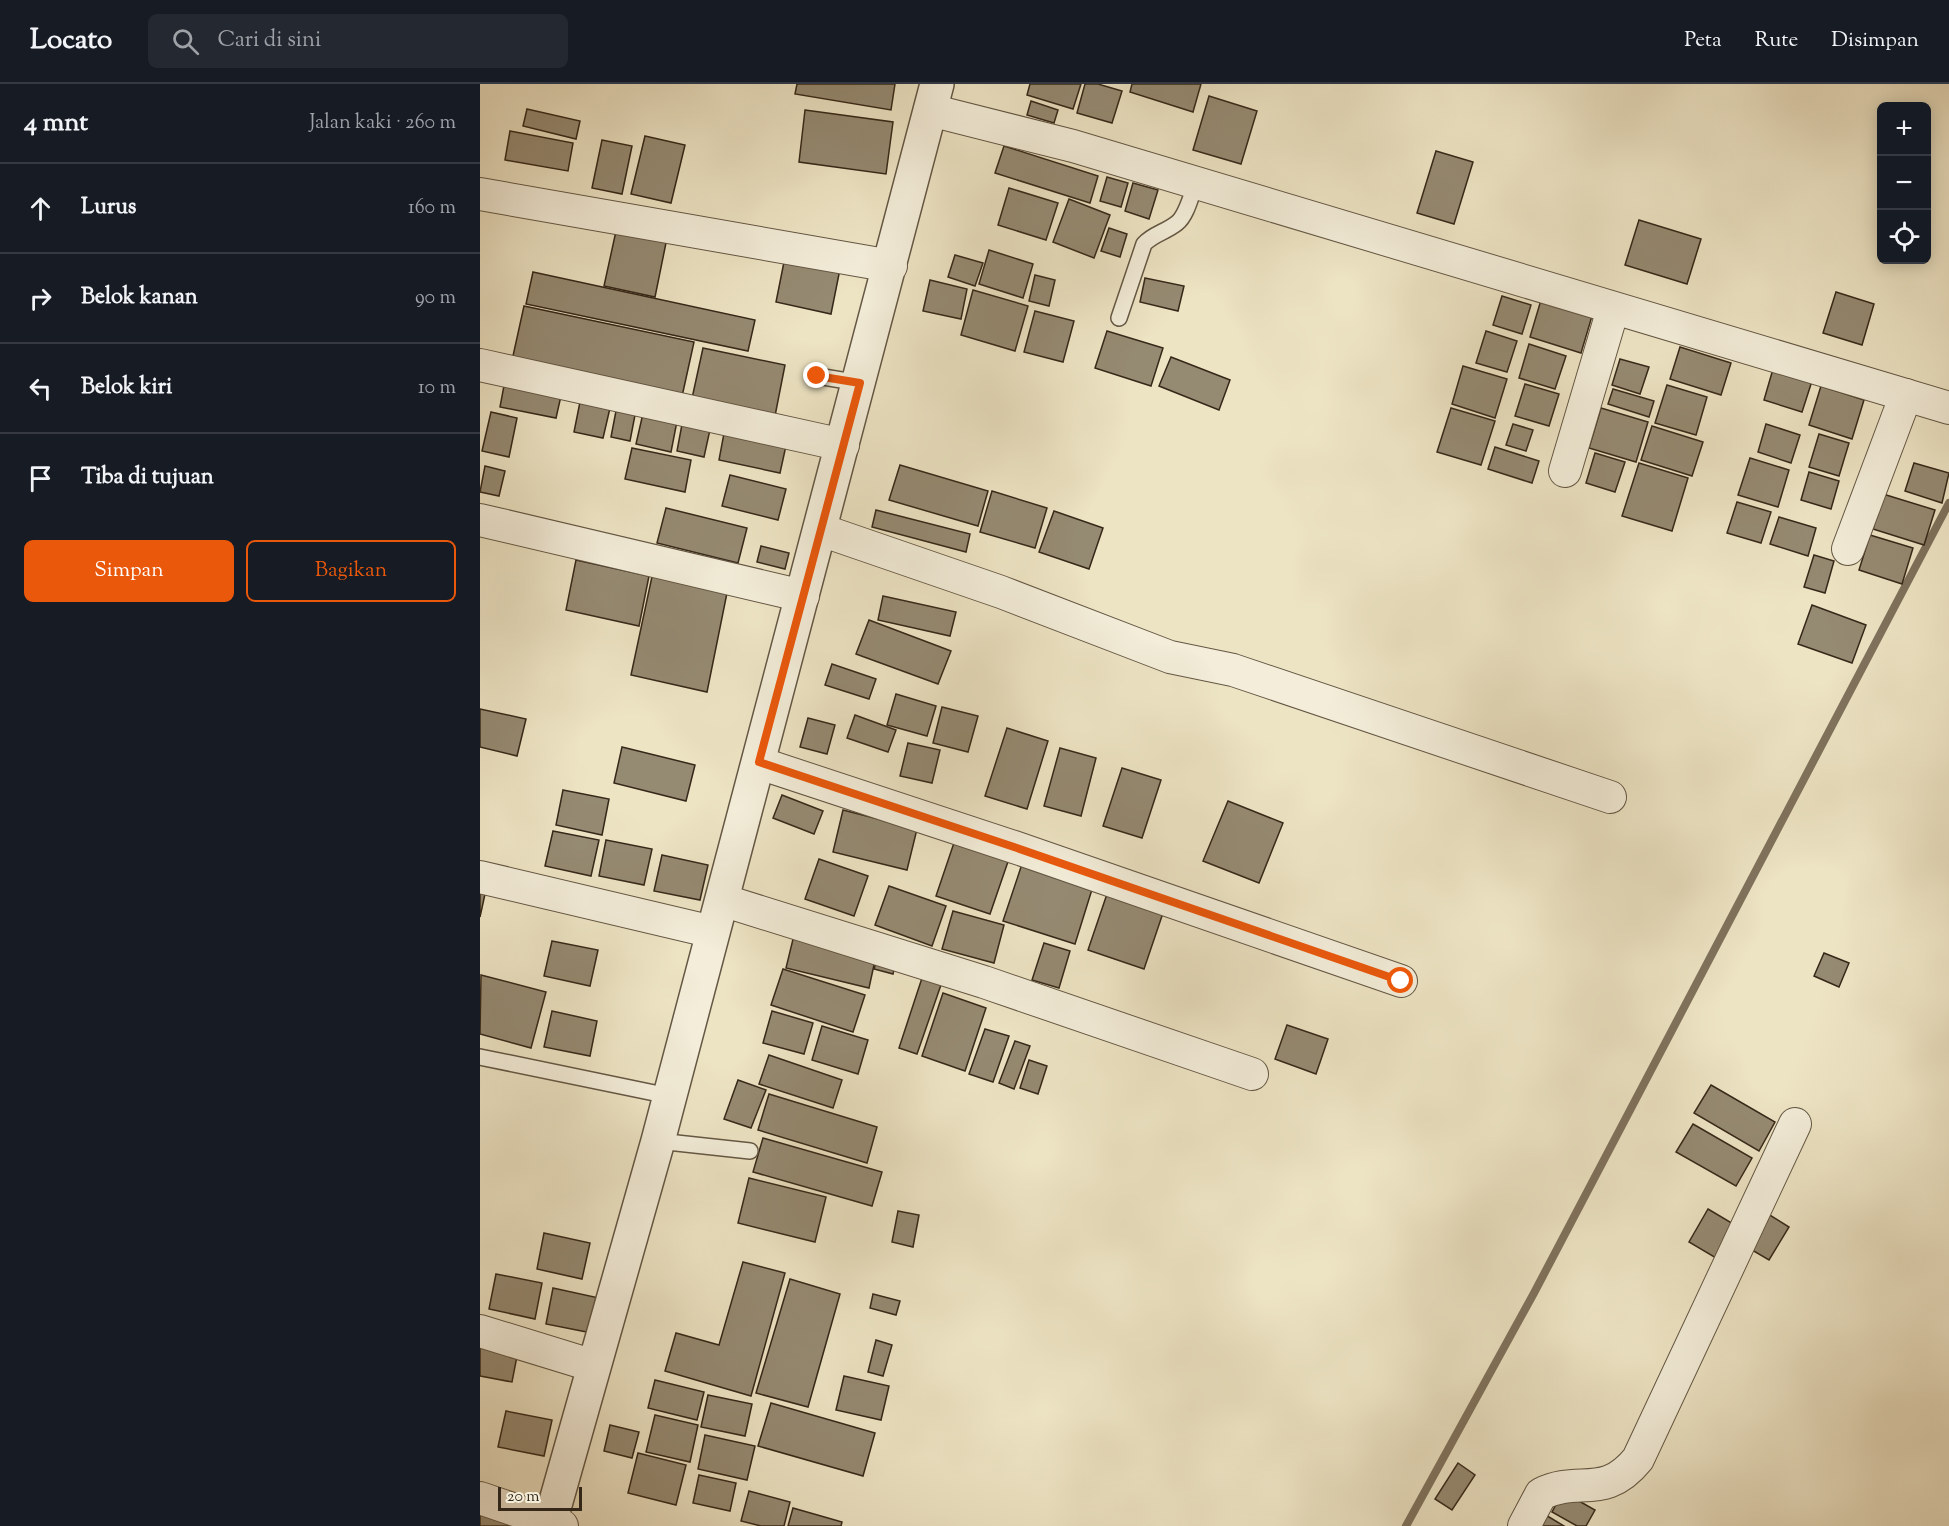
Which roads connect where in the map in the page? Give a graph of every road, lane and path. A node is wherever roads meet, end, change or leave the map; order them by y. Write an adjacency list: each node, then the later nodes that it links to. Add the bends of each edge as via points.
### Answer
1 (933, 97): 2 (street, via 1073,146); 4 (street)
2 (1196, 183): 5 (street); 6 (lane, via 1183,216 1144,244)
3 (480, 194): 4 (street)
4 (891, 266): 9 (street)
5 (1613, 309): 10 (street); 13 (street)
6 (1119, 318)
7 (480, 365): 12 (street)
8 (817, 376): 9 (lane)
9 (860, 383): 12 (street)
10 (1906, 395): 11 (street); 16 (street)
11 (1949, 408)
12 (843, 445): 15 (street)
13 (1565, 471)
14 (480, 520): 17 (street)
15 (821, 530): 17 (street); 19 (street, via 1001,592 1170,657 1233,670)
16 (1848, 549)
17 (803, 596): 18 (street)
18 (759, 762): 21 (street); 23 (street)
19 (1610, 797)
20 (480, 877): 22 (street)
21 (722, 900): 22 (street); 25 (street, via 984,982)
22 (713, 932): 26 (street)
23 (1401, 981)
24 (480, 1057): 26 (lane)
25 (1252, 1074)
26 (669, 1096): 28 (street)
27 (1795, 1124): 34 (street, via 1638,1459 1612,1482 1541,1494)
28 (658, 1141): 29 (lane); 31 (street)
29 (750, 1151)
30 (480, 1331): 31 (street)
31 (594, 1366): 33 (street)
32 (480, 1498): 33 (street)
33 (554, 1525)
34 (1524, 1526)

